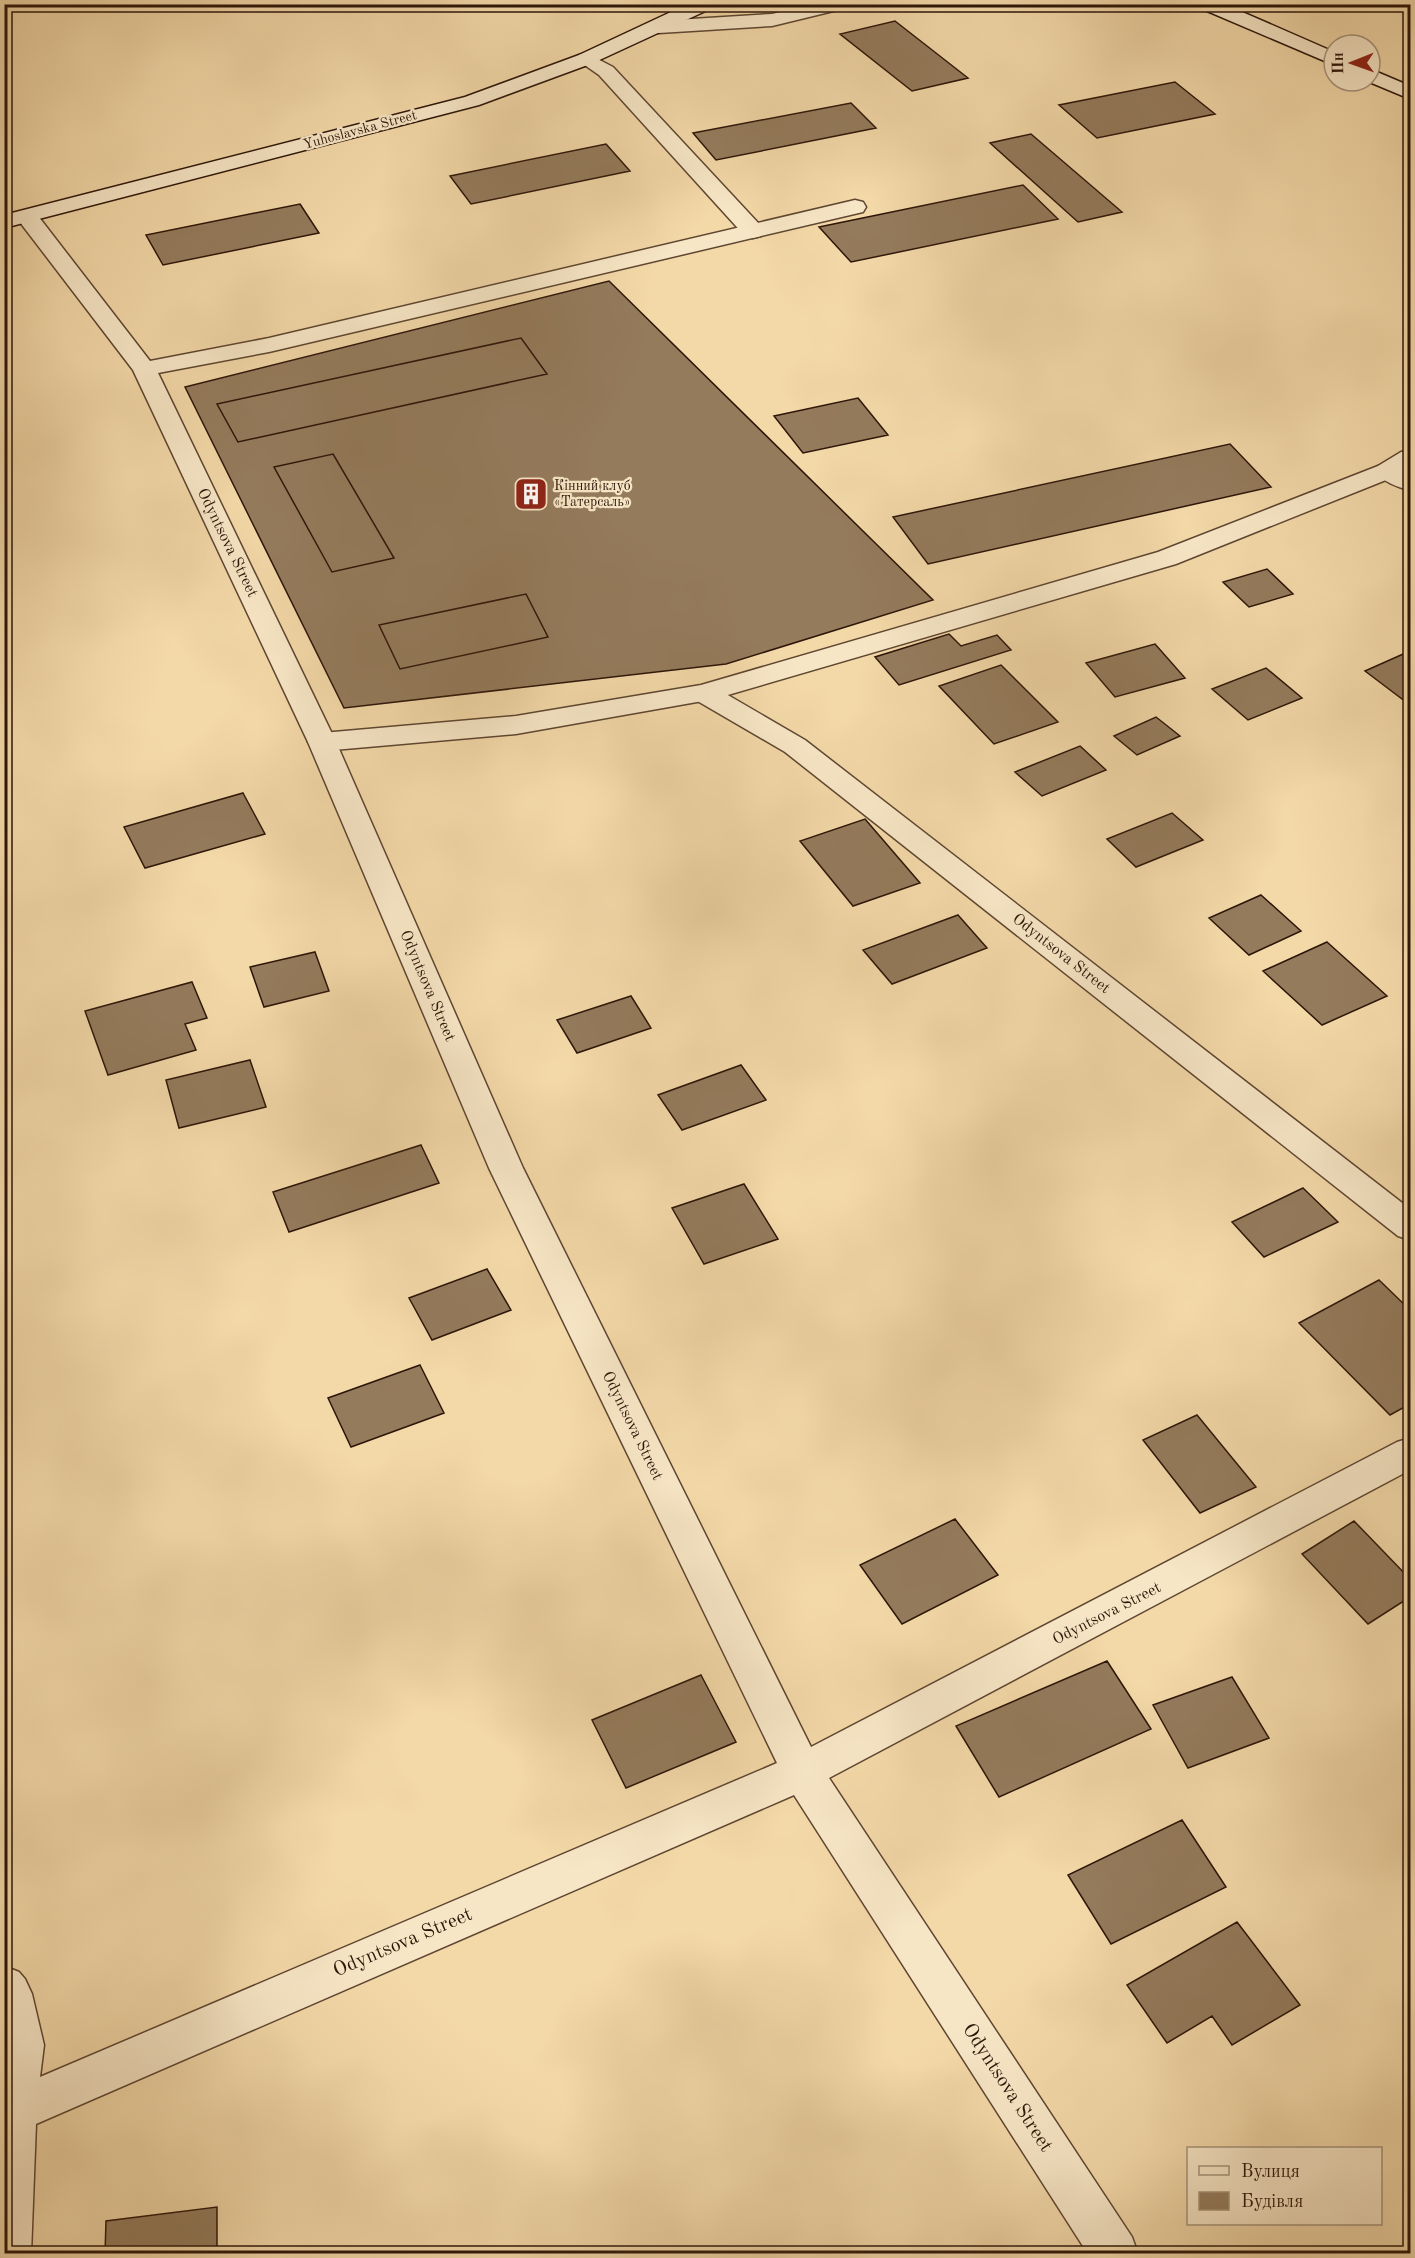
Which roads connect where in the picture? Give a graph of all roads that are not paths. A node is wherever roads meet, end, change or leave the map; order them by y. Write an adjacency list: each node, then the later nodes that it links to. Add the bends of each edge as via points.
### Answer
1 (705, 4): 4 (street, Yuhoslavska Street)
2 (838, 4): 4 (street, via 772,20)
3 (1208, 4): 5 (street)
4 (659, 27): 6 (street, Yuhoslavska Street)
5 (1322, 55)
6 (586, 59): 10 (street, Yuhoslavska Street, via 472,101); 11 (street, via 606,70)
7 (1382, 80): 8 (street)
8 (1410, 93)
9 (855, 207): 11 (street)
10 (16, 220): 12 (street, Odyntsova Street)
11 (753, 231): 12 (street, via 269,345)
12 (144, 369): 16 (street, Odyntsova Street)
13 (1410, 456): 14 (street)
14 (1399, 477): 15 (street, via 1167,558)
15 (704, 693): 16 (street, via 516,725); 17 (street, Odyntsova Street, via 795,746)
16 (322, 742): 19 (street, Odyntsova Street, via 506,1168)
17 (1410, 1227)
18 (1410, 1453): 19 (street, Odyntsova Street)
19 (802, 1772): 21 (street, Odyntsova Street); 23 (street, Odyntsova Street)
20 (4, 1987): 21 (street, via 10,1994 22,2045)
21 (9, 2113): 22 (street)
22 (8, 2253)
23 (1115, 2253)

